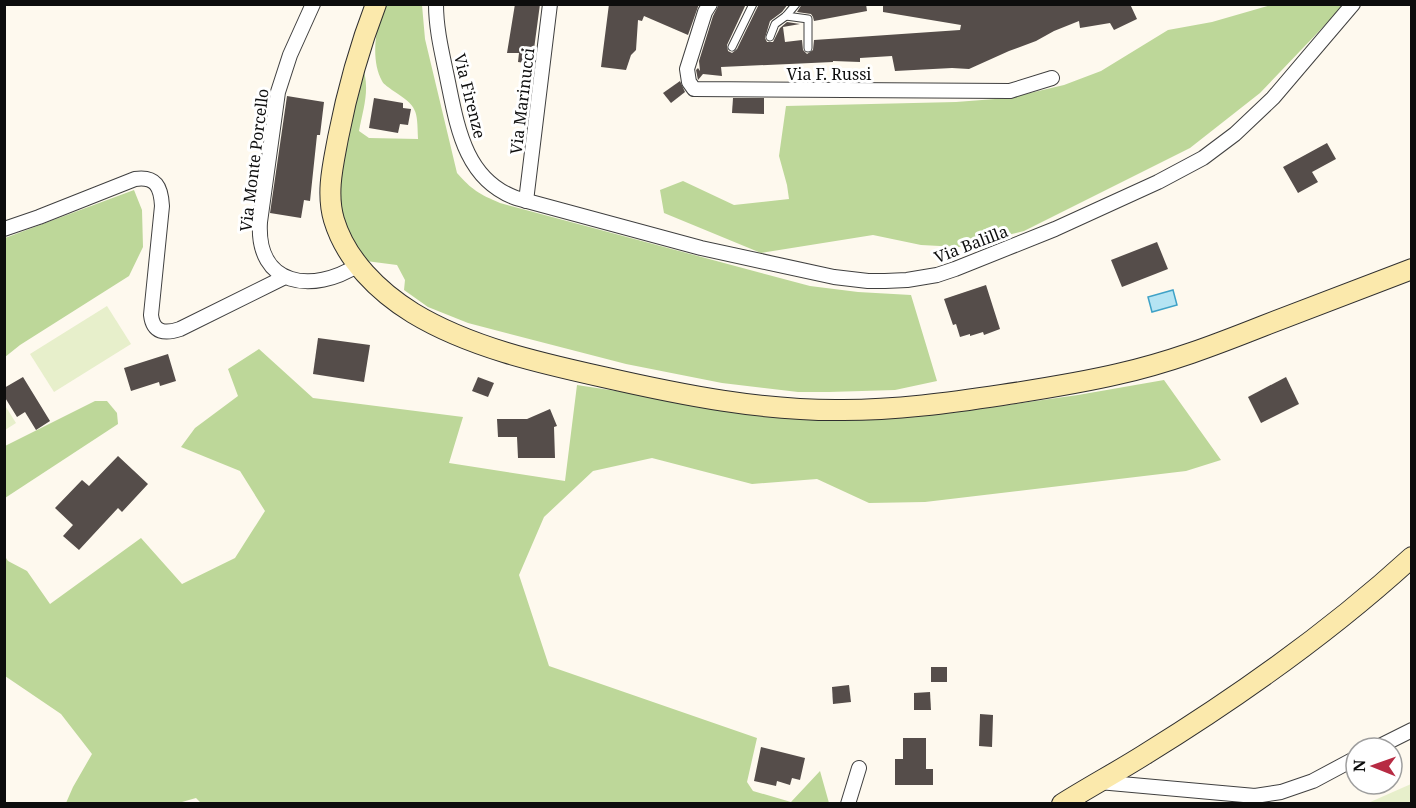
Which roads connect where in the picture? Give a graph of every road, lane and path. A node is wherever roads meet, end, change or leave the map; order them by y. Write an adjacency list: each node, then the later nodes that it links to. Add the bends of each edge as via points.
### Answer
1 (313, 4): 18 (street, Via Monte Porcello, via 278,92 260,222 265,254)
2 (376, 4): 16 (street, via 348,89 331,187 336,225)
3 (436, 4): 14 (street, Via Firenze, via 456,120 465,148 491,184)
4 (550, 4): 14 (street, Via Marinucci)
5 (710, 4): 13 (street, Via F. Russi, via 687,69 694,89 1010,91)
6 (753, 4): 11 (lane)
7 (796, 4): 9 (lane)
8 (1353, 4): 14 (street, Via Balilla, via 1273,98 1203,158 1055,229 937,275 885,281 834,277 709,250)
9 (786, 16): 10 (lane, via 775,24); 12 (lane, via 808,19)
10 (771, 37)
11 (732, 47)
12 (808, 48)
13 (1052, 78)
14 (526, 201)
15 (4, 229): 18 (street, via 135,179 152,180 159,189 162,206 151,315 154,326 163,331 180,329)
16 (358, 265): 17 (street, via 414,314 466,339 508,352 587,374 684,394 775,408 839,411 968,400 1133,371 1200,350); 18 (street, via 327,279)
17 (1412, 269)
18 (285, 277)
19 (1412, 557): 22 (street, via 1260,677 1143,756)
20 (1344, 764): 22 (street, via 1313,781 1255,796)
21 (859, 768): 23 (street)
22 (1096, 782): 24 (street)
23 (848, 804)
24 (1062, 804)

